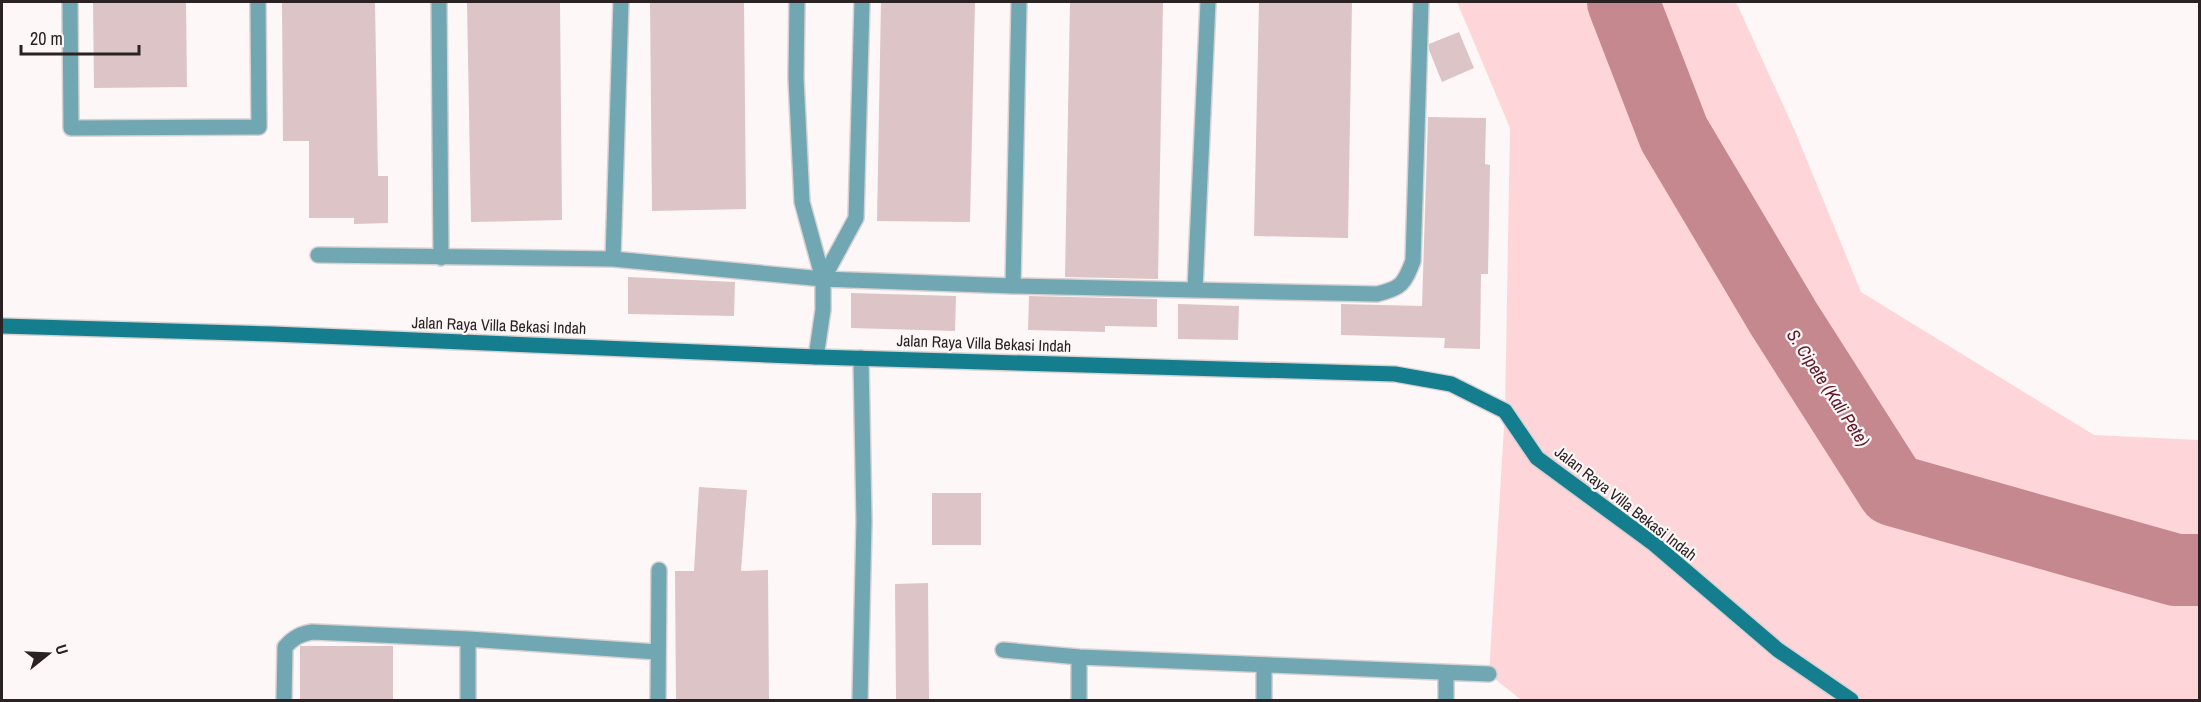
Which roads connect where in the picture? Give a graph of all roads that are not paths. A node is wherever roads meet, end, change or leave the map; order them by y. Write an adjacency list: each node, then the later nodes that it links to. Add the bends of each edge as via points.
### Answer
1 (70, 2): 2 (street, via 71,128 259,127)
2 (258, 2)
3 (439, 2): 11 (street)
4 (621, 2): 12 (street)
5 (797, 2): 13 (street, via 802,202)
6 (862, 2): 13 (street, via 856,218)
7 (1019, 2): 14 (street)
8 (1208, 2): 15 (street)
9 (1421, 2): 15 (street, via 1413,261 1405,281 1392,291 1377,294)
10 (318, 255): 11 (street)
11 (441, 258): 12 (street)
12 (613, 259): 13 (street)
13 (823, 279): 14 (street); 17 (street)
14 (1013, 286): 15 (street)
15 (1195, 289)
16 (2, 326): 17 (main road, Jalan Raya Villa Bekasi Indah)
17 (816, 357): 18 (main road, Jalan Raya Villa Bekasi Indah)
18 (861, 358): 30 (street); 34 (main road, Jalan Raya Villa Bekasi Indah, via 1395,374 1451,384 1505,411 1537,458 1654,544 1778,650)
19 (659, 570): 22 (street)
20 (468, 639): 22 (street); 27 (street, via 301,634 285,647); 28 (street)
21 (1003, 650): 23 (street)
22 (657, 652): 29 (street)
23 (1079, 657): 24 (street); 31 (street)
24 (1264, 666): 25 (street); 32 (street)
25 (1446, 674): 26 (street); 33 (street)
26 (1489, 674)
27 (284, 700)
28 (468, 700)
29 (658, 700)
30 (861, 700)
31 (1079, 700)
32 (1264, 700)
33 (1446, 700)
34 (1851, 700)

